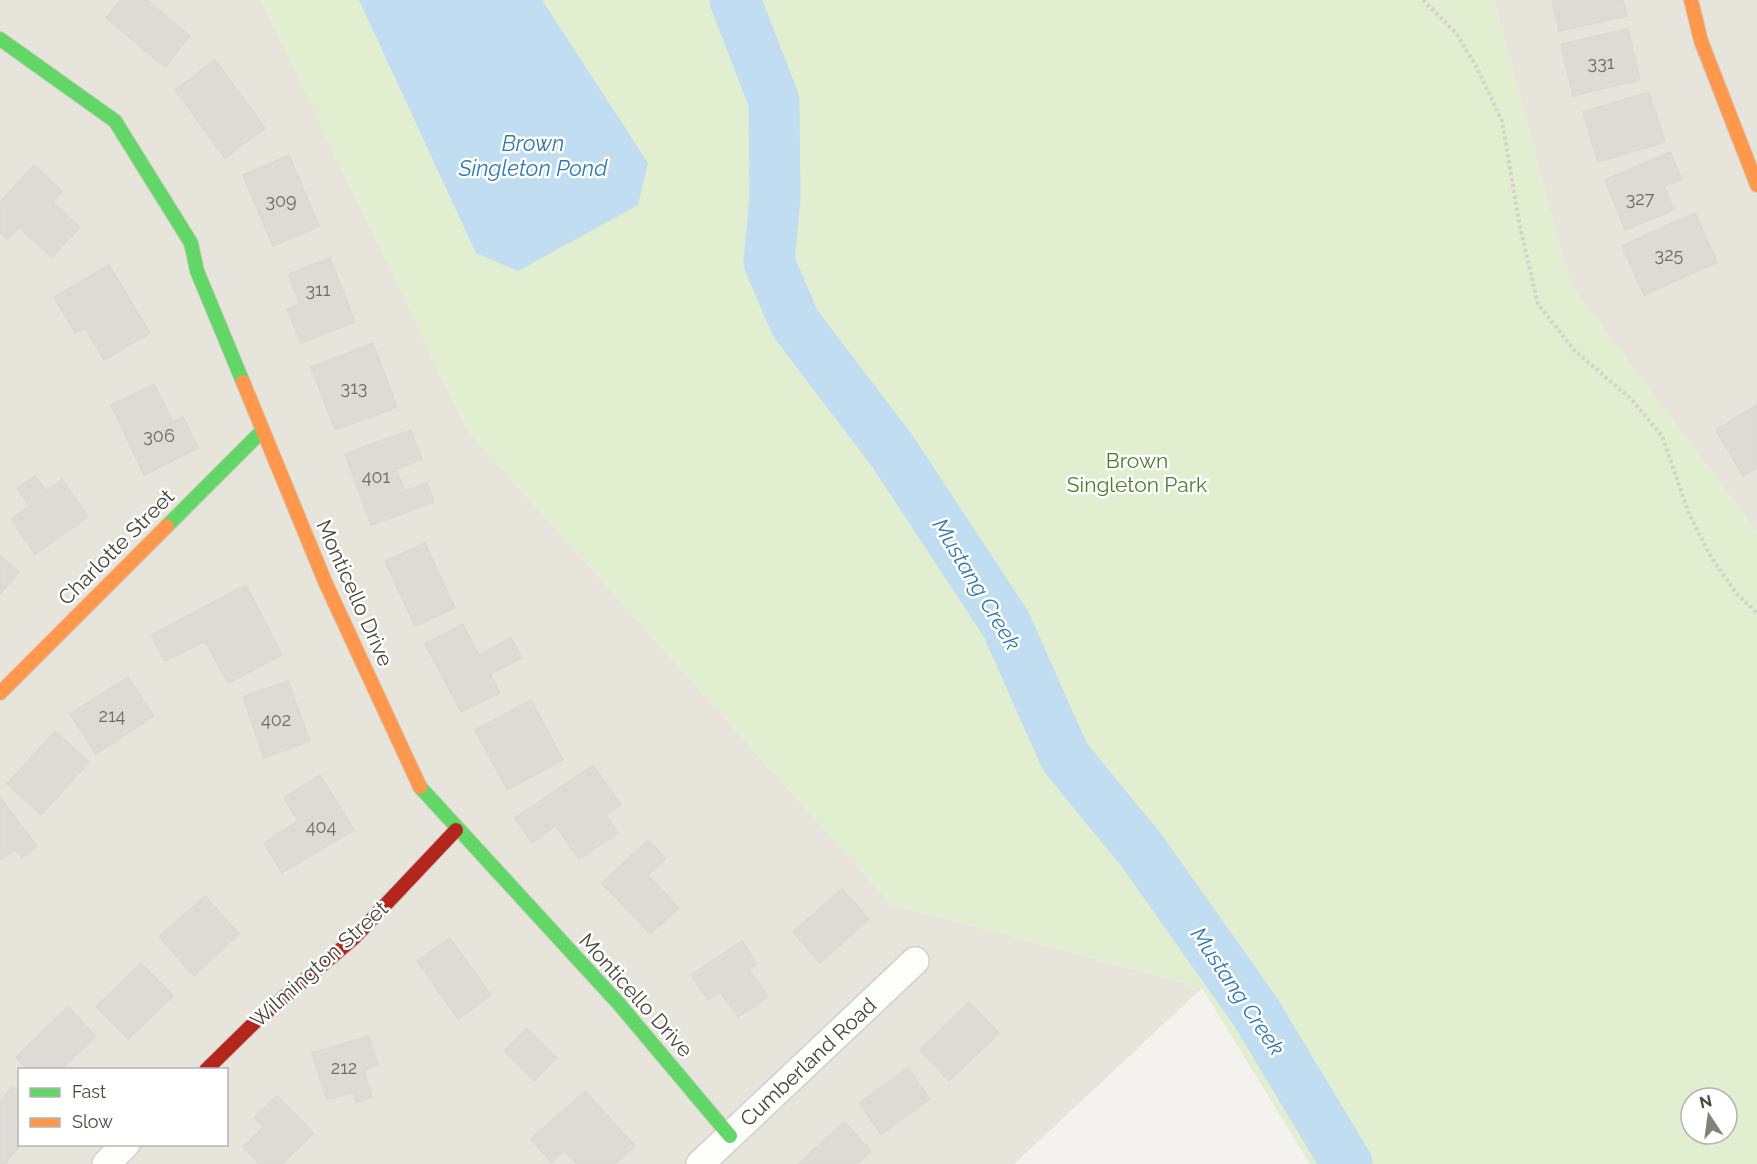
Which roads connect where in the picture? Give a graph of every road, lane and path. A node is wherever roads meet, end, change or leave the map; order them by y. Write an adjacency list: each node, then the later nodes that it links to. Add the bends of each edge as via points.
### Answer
1 (1423, 0): 6 (path, via 1456,33 1502,121 1538,304 1574,350 1631,399 1662,436 1689,514 1711,557 1737,594)
2 (1691, 0): 4 (street, via 1701,41)
3 (0, 39): 5 (street, Monticello Drive, via 115,122 191,243 197,271)
4 (1757, 185)
5 (262, 431): 7 (street, Charlotte Street); 8 (street, Monticello Drive, via 326,584 422,792)
6 (1757, 613)
7 (0, 693)
8 (456, 830): 10 (street, Wilmington Street, via 354,938); 11 (street, Monticello Drive, via 619,1004)
9 (915, 961): 11 (street, Cumberland Road)
10 (208, 1068)
11 (730, 1136): 14 (street, Cumberland Road)
12 (124, 1146): 13 (street)
13 (106, 1164)
14 (700, 1164)

